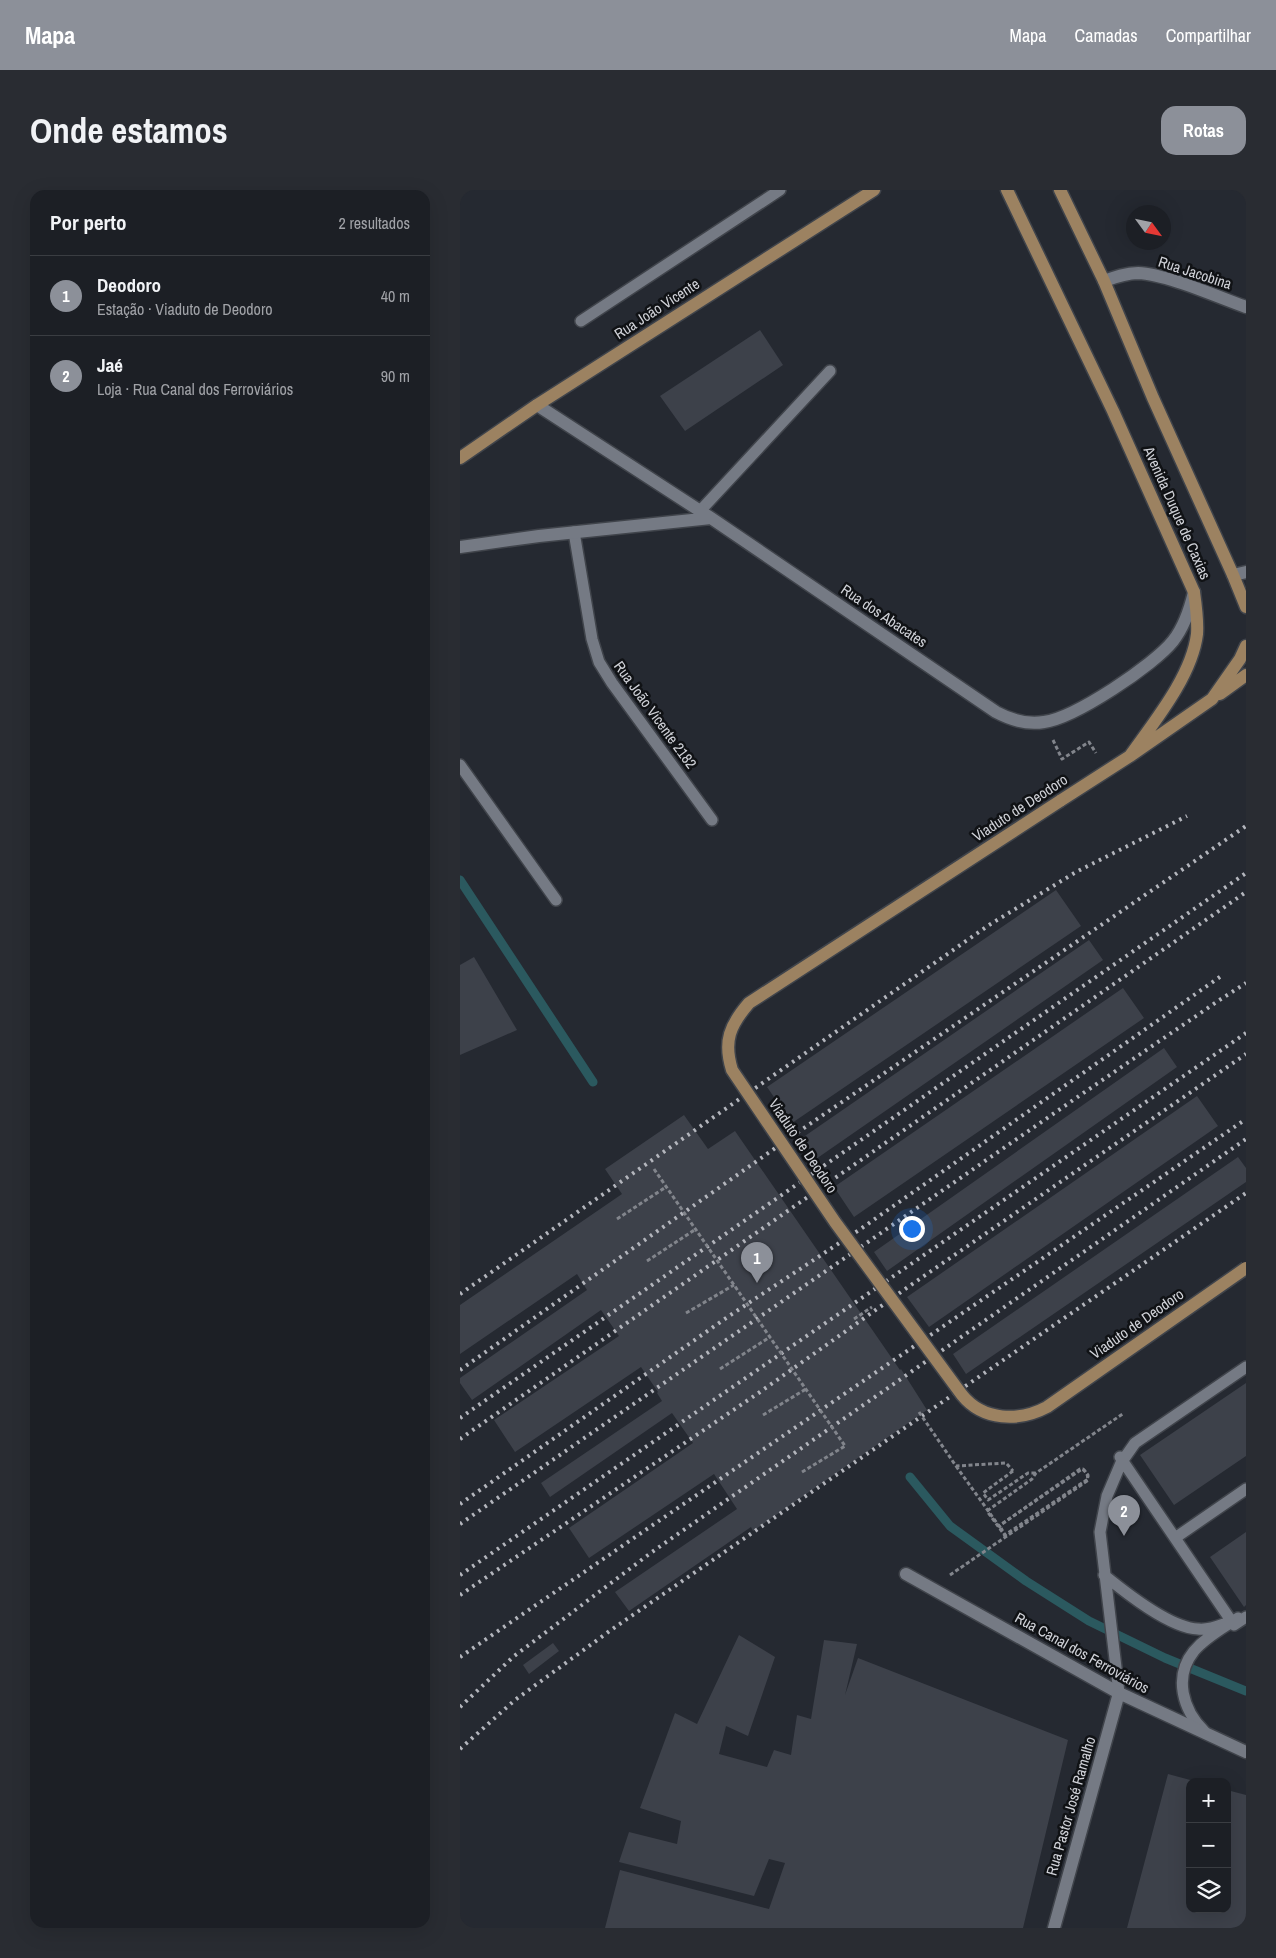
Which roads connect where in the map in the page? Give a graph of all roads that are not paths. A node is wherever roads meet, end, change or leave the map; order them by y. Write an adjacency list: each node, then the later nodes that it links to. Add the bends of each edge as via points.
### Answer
1 (780, 190): 7 (lane)
2 (874, 190): 9 (main road, Rua João Vicente)
3 (1007, 190): 16 (main road, Avenida Duque de Caxias, via 1113,411)
4 (1060, 190): 5 (main road, Avenida Duque de Caxias)
5 (1104, 281): 6 (street, Rua Jacobina, via 1127,274 1146,274); 15 (main road, Avenida Duque de Caxias, via 1157,407)
6 (1246, 307)
7 (581, 321)
8 (830, 371): 11 (lane)
9 (537, 405): 10 (main road, Rua João Vicente); 11 (street, Rua dos Abacates)
10 (460, 458)
11 (700, 511): 12 (street, Rua dos Abacates)
12 (711, 518): 13 (street); 16 (street, Rua dos Abacates, via 996,712 1030,723 1044,723 1077,711 1151,662 1174,640)
13 (574, 532): 14 (street); 23 (lane, Rua João Vicente 2182, via 592,639 599,662)
14 (460, 547)
15 (1240, 574): 17 (main road, Avenida Duque de Caxias)
16 (1194, 592): 21 (main road, Avenida Duque de Caxias, via 1198,614 1192,653 1172,695)
17 (1246, 607)
18 (1246, 646): 20 (main road)
19 (1246, 675): 20 (main road)
20 (1212, 699): 21 (main road)
21 (1130, 756): 25 (main road, Viaduto de Deodoro, bridge, via 749,1003 734,1024 727,1051 732,1070 835,1222 962,1395 991,1414 1020,1417 1047,1407)
22 (460, 765): 24 (lane)
23 (712, 820)
24 (556, 900)
25 (1246, 1268)
26 (1246, 1367): 31 (lane, via 1142,1438 1126,1455 1107,1496 1100,1532)
27 (1120, 1457): 29 (lane)
28 (1246, 1489): 29 (lane)
29 (1174, 1538): 32 (lane, via 1234,1626)
30 (906, 1574): 33 (street, Rua Canal dos Ferroviários)
31 (1104, 1576): 32 (lane, via 1130,1596 1187,1627 1213,1628); 33 (lane)
32 (1244, 1615): 34 (lane, via 1193,1652 1184,1671 1182,1692 1187,1709 1204,1732)
33 (1119, 1694): 34 (street, Rua Canal dos Ferroviários); 36 (street, Rua Pastor José Ramalho)
34 (1216, 1739): 35 (street, Rua Canal dos Ferroviários)
35 (1246, 1752)
36 (1054, 1928)

